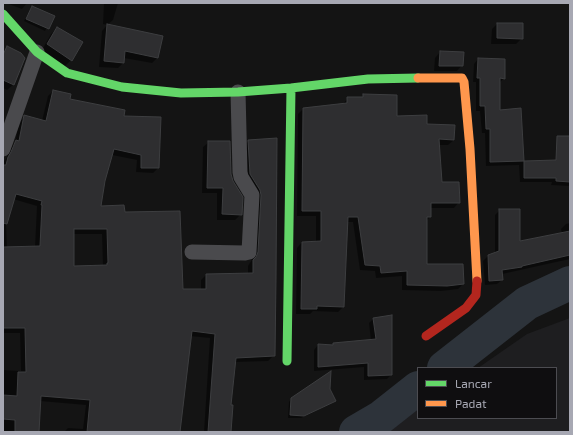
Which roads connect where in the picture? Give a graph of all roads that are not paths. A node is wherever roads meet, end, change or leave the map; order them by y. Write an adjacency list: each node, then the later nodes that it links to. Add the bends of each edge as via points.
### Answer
1 (3, 14): 2 (street)
2 (37, 52): 4 (street, via 68,73 122,87 182,93); 5 (street)
3 (291, 88): 4 (street); 7 (street, via 368,79 462,78 470,149 476,295 466,308); 8 (street)
4 (238, 92): 6 (street, via 240,172 252,195 249,252)
5 (3, 149)
6 (192, 252)
7 (426, 336)
8 (287, 361)

